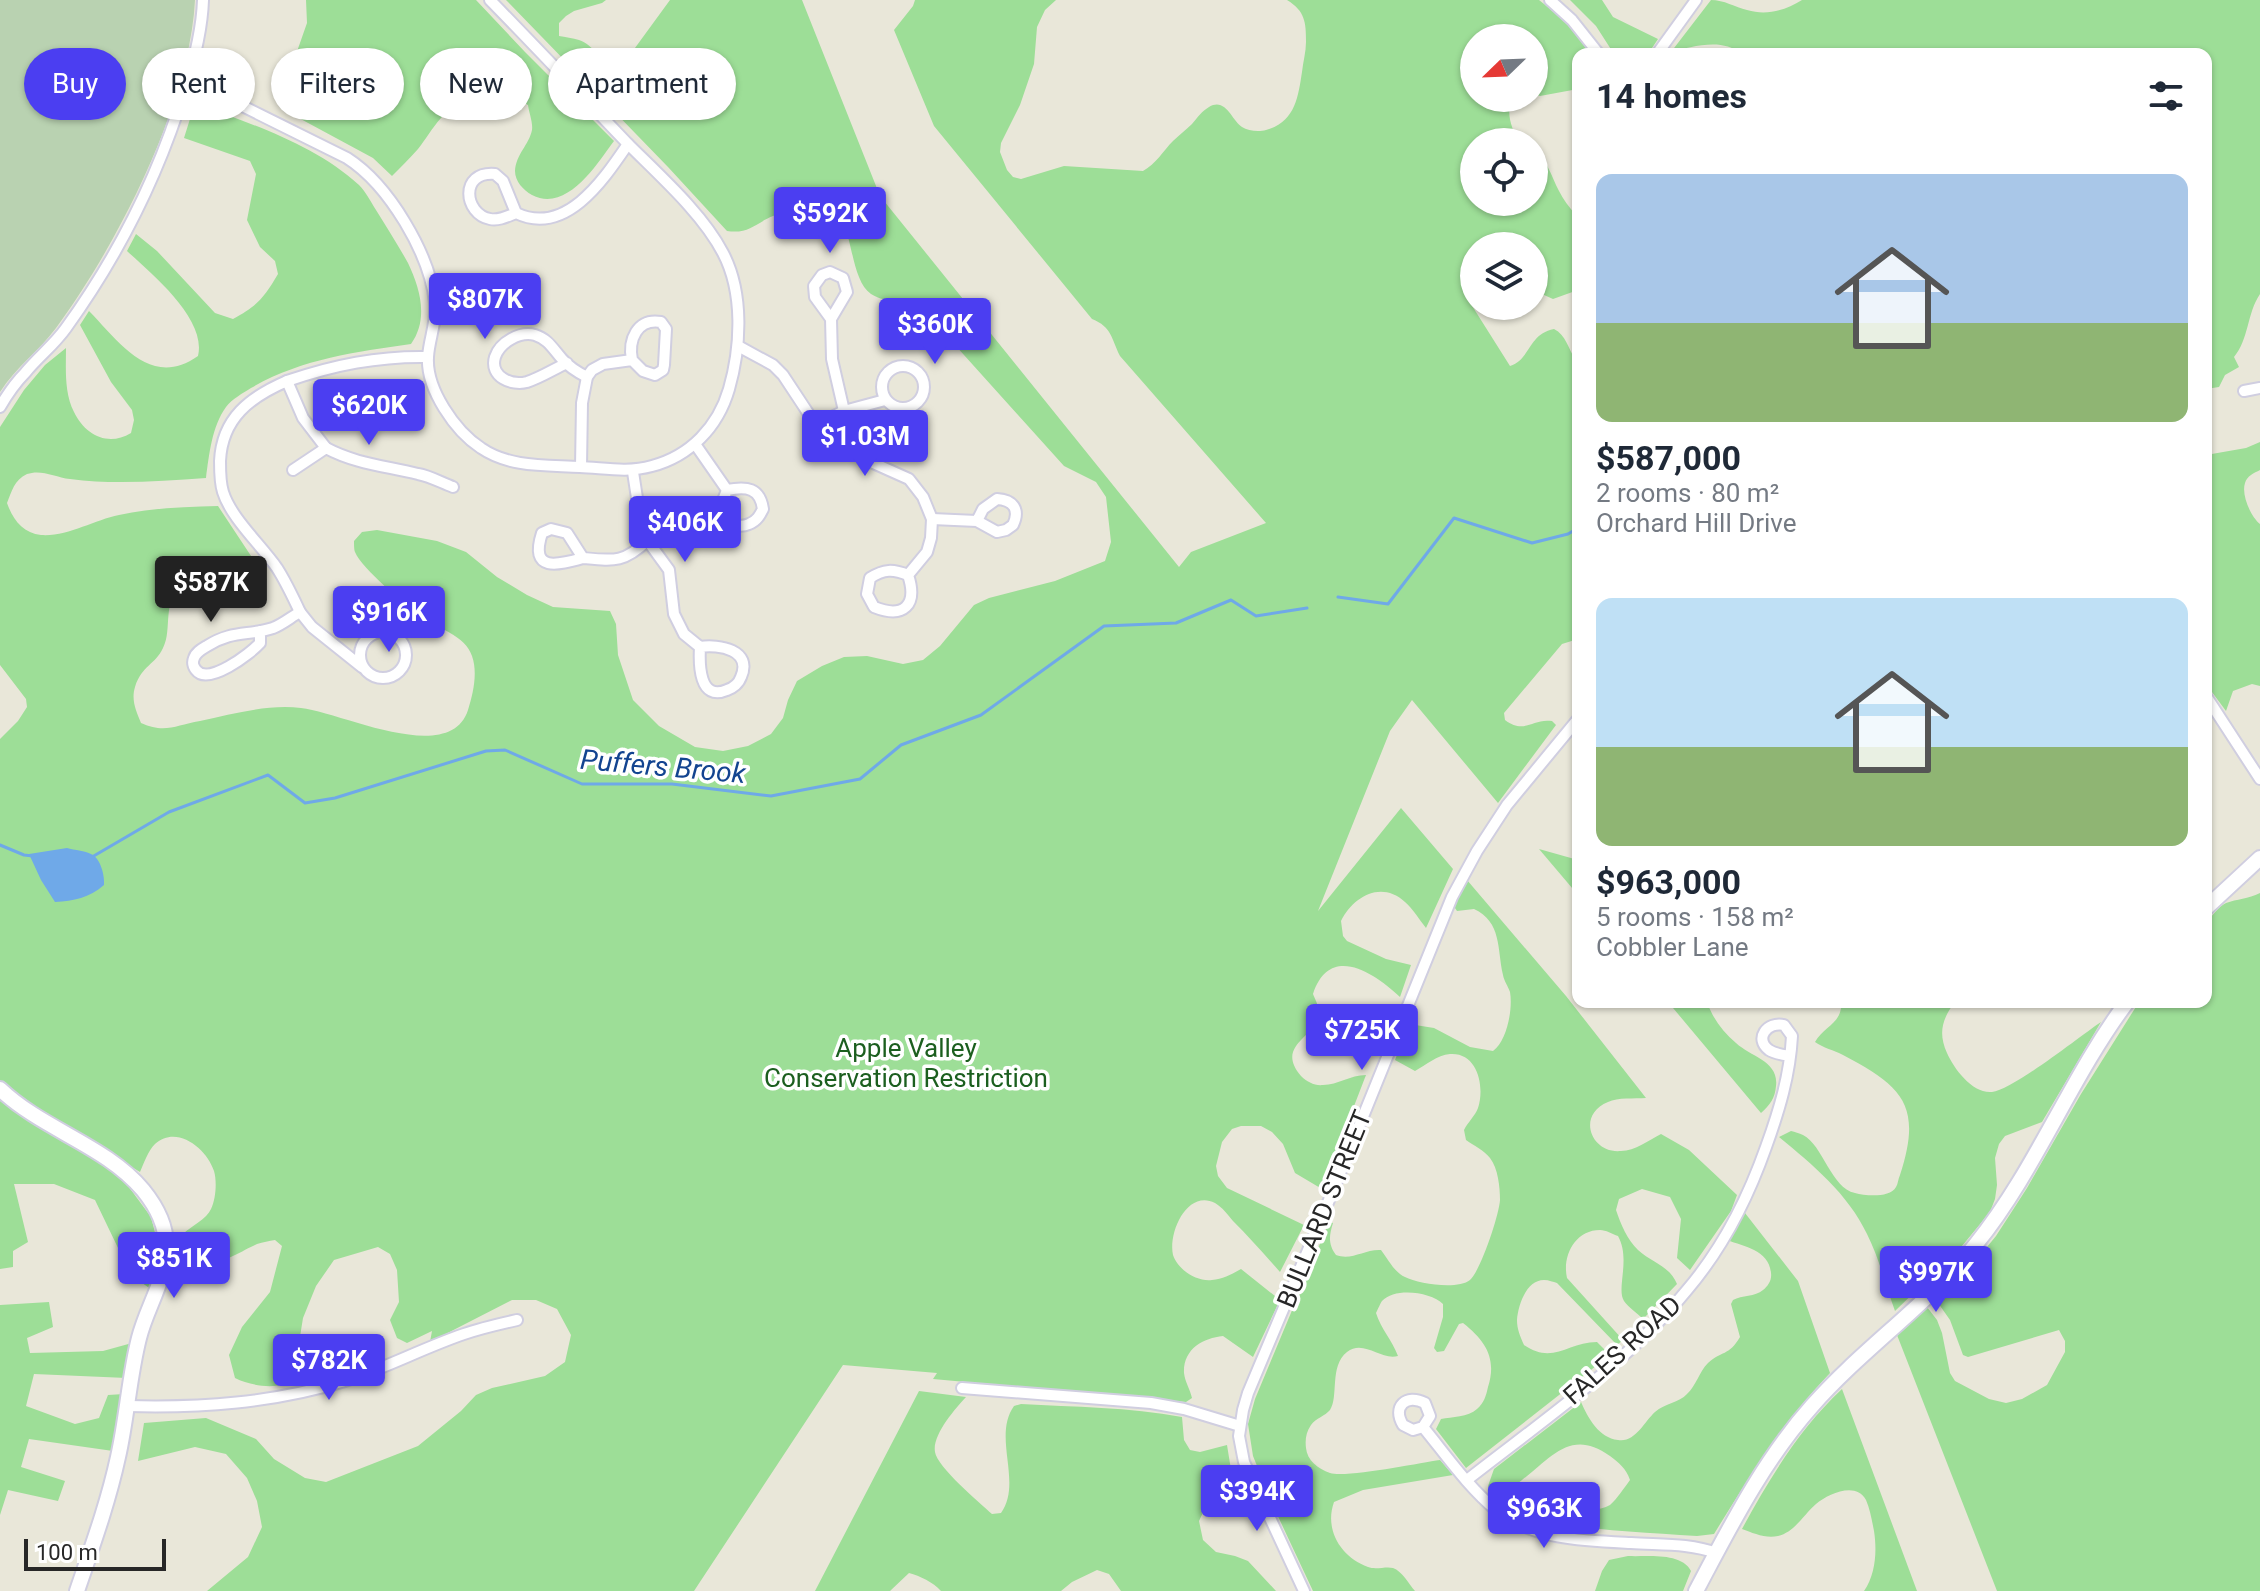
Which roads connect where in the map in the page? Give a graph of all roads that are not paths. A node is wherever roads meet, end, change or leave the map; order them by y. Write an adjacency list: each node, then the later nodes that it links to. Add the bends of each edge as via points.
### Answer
1 (203, 0): 5 (street)
2 (490, 0): 10 (street)
3 (1550, 0): 6 (street)
4 (1696, 0): 7 (street)
5 (196, 48)
6 (1594, 48)
7 (1661, 48)
8 (255, 112): 14 (street, via 347,158 377,182 428,270 435,307)
9 (175, 120): 22 (street, via 124,235 54,344)
10 (628, 144): 11 (street, via 574,208 545,218); 13 (street, via 723,253 734,283)
11 (516, 213): 11 (street, via 496,220 480,214 470,200 473,180 490,173 499,177)
12 (831, 319): 23 (street, via 832,359)
13 (738, 346): 24 (street, via 783,375); 25 (street, via 725,402)
14 (428, 357): 18 (street, via 357,361); 27 (street, via 445,409 480,448 515,462)
15 (632, 360): 15 (street, via 635,332 652,321 661,322 666,329 663,370 655,375); 17 (street, via 603,364)
16 (567, 363): 16 (street, via 545,339 525,333 506,344 494,362 502,378 516,383); 17 (street)
17 (587, 377): 27 (street)
18 (287, 381): 26 (street, via 303,418); 37 (street, via 254,397 235,416 222,447 220,473 227,501 278,569)
19 (2260, 388): 20 (street)
20 (2244, 391)
21 (885, 400): 21 (street, via 910,409 926,385 919,372 909,366 894,368 881,390); 23 (street)
22 (0, 407)
23 (844, 411): 24 (street)
24 (816, 425): 32 (street, via 871,462 909,479)
25 (695, 444): 29 (street); 31 (street)
26 (326, 448): 28 (street); 30 (street, via 354,461 420,474)
27 (581, 467): 29 (street)
28 (293, 470)
29 (633, 472): 34 (street)
30 (453, 487)
31 (727, 490): 31 (street, via 755,491 763,509 757,520 738,526 731,522 722,502)
32 (932, 519): 33 (street); 36 (street, via 927,552)
33 (977, 521)
34 (648, 540): 35 (street, via 610,562); 39 (street, via 669,570 679,627)
35 (583, 558): 35 (street, via 567,533 542,533 542,560 557,566)
36 (908, 575): 36 (street, via 911,601 889,613 874,607 867,594 870,578 883,570)
37 (300, 612): 38 (street); 40 (street)
38 (260, 631): 38 (street, via 218,639 197,652 195,668 207,676 242,658 260,643)
39 (700, 647): 39 (street, via 715,645 739,656 742,676 734,687 716,692 702,682)
40 (362, 667): 40 (street, via 361,646 370,635 391,633 402,642 405,662 392,677 379,679)
41 (2212, 705): 43 (street)
42 (1572, 726): 52 (street, BULLARD STREET, via 1503,810 1452,897 1248,1393)
43 (2260, 779)
44 (2260, 858): 45 (main road)
45 (2212, 902)
46 (2123, 1008): 55 (main road, via 1985,1233 1934,1290 1812,1406 1759,1477)
47 (1790, 1056): 54 (street, FALES ROAD, via 1780,1109 1756,1173 1738,1212 1689,1288 1612,1365)
48 (0, 1089): 51 (main road, via 125,1172 152,1202 163,1224 164,1269 139,1336)
49 (517, 1320): 51 (street, via 468,1332 342,1382 274,1399 205,1407)
50 (962, 1388): 52 (street, via 1151,1403)
51 (127, 1406): 56 (main road, via 114,1471)
52 (1240, 1426): 57 (street, BULLARD STREET, via 1249,1476)
53 (1423, 1427): 54 (street)
54 (1467, 1480): 55 (street, via 1503,1515 1544,1533)
55 (1716, 1553): 58 (main road)
56 (77, 1591)
57 (1304, 1591)
58 (1696, 1591)

